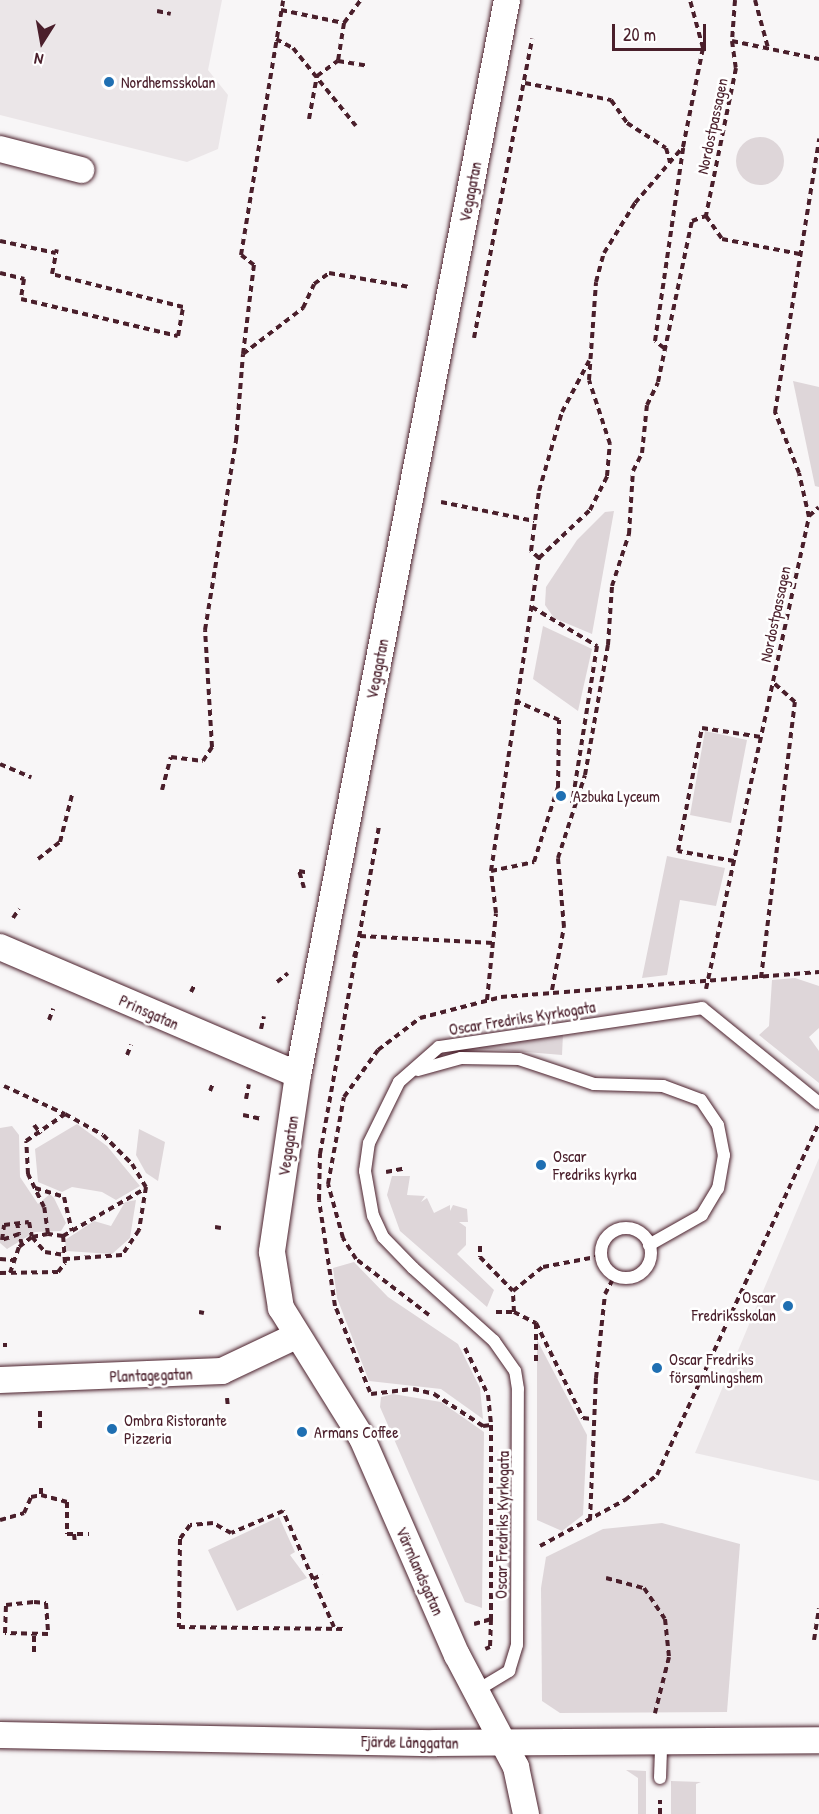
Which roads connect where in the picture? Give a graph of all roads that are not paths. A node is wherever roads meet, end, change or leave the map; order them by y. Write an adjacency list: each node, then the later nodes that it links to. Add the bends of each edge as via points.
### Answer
1 (507, 0): 5 (street, Vegagatan)
2 (0, 149): 3 (street)
3 (81, 170)
4 (0, 947): 5 (street, Prinsgatan)
5 (298, 1075): 9 (street, Vegagatan, via 272,1252 281,1308)
6 (399, 1082): 7 (lane, Oscar Fredriks Kyrkogata, via 439,1047 702,1008); 8 (lane, via 440,1062 519,1059 594,1084 663,1086 701,1101 720,1135 724,1155 718,1188 702,1215); 11 (lane, Oscar Fredriks Kyrkogata, via 369,1143 365,1171 373,1216 382,1237 494,1341 515,1371 518,1389 517,1645 509,1671)
7 (819, 1103)
8 (650, 1245): 8 (lane, via 650,1258 640,1274 615,1275 601,1256 605,1239 620,1229 638,1231)
9 (294, 1337): 10 (street, Plantagegatan, via 222,1371); 11 (street, Värmlandsgatan, via 362,1438)
10 (0, 1380)
11 (476, 1691): 15 (street, Värmlandsgatan)
12 (657, 1730): 14 (street, Fjärde Långgatan); 15 (street, Fjärde Långgatan); 16 (lane)
13 (0, 1735): 15 (street, Fjärde Långgatan)
14 (819, 1740)
15 (503, 1742): 17 (street, Värmlandsgatan, via 524,1785)
16 (660, 1778)
17 (526, 1814)

